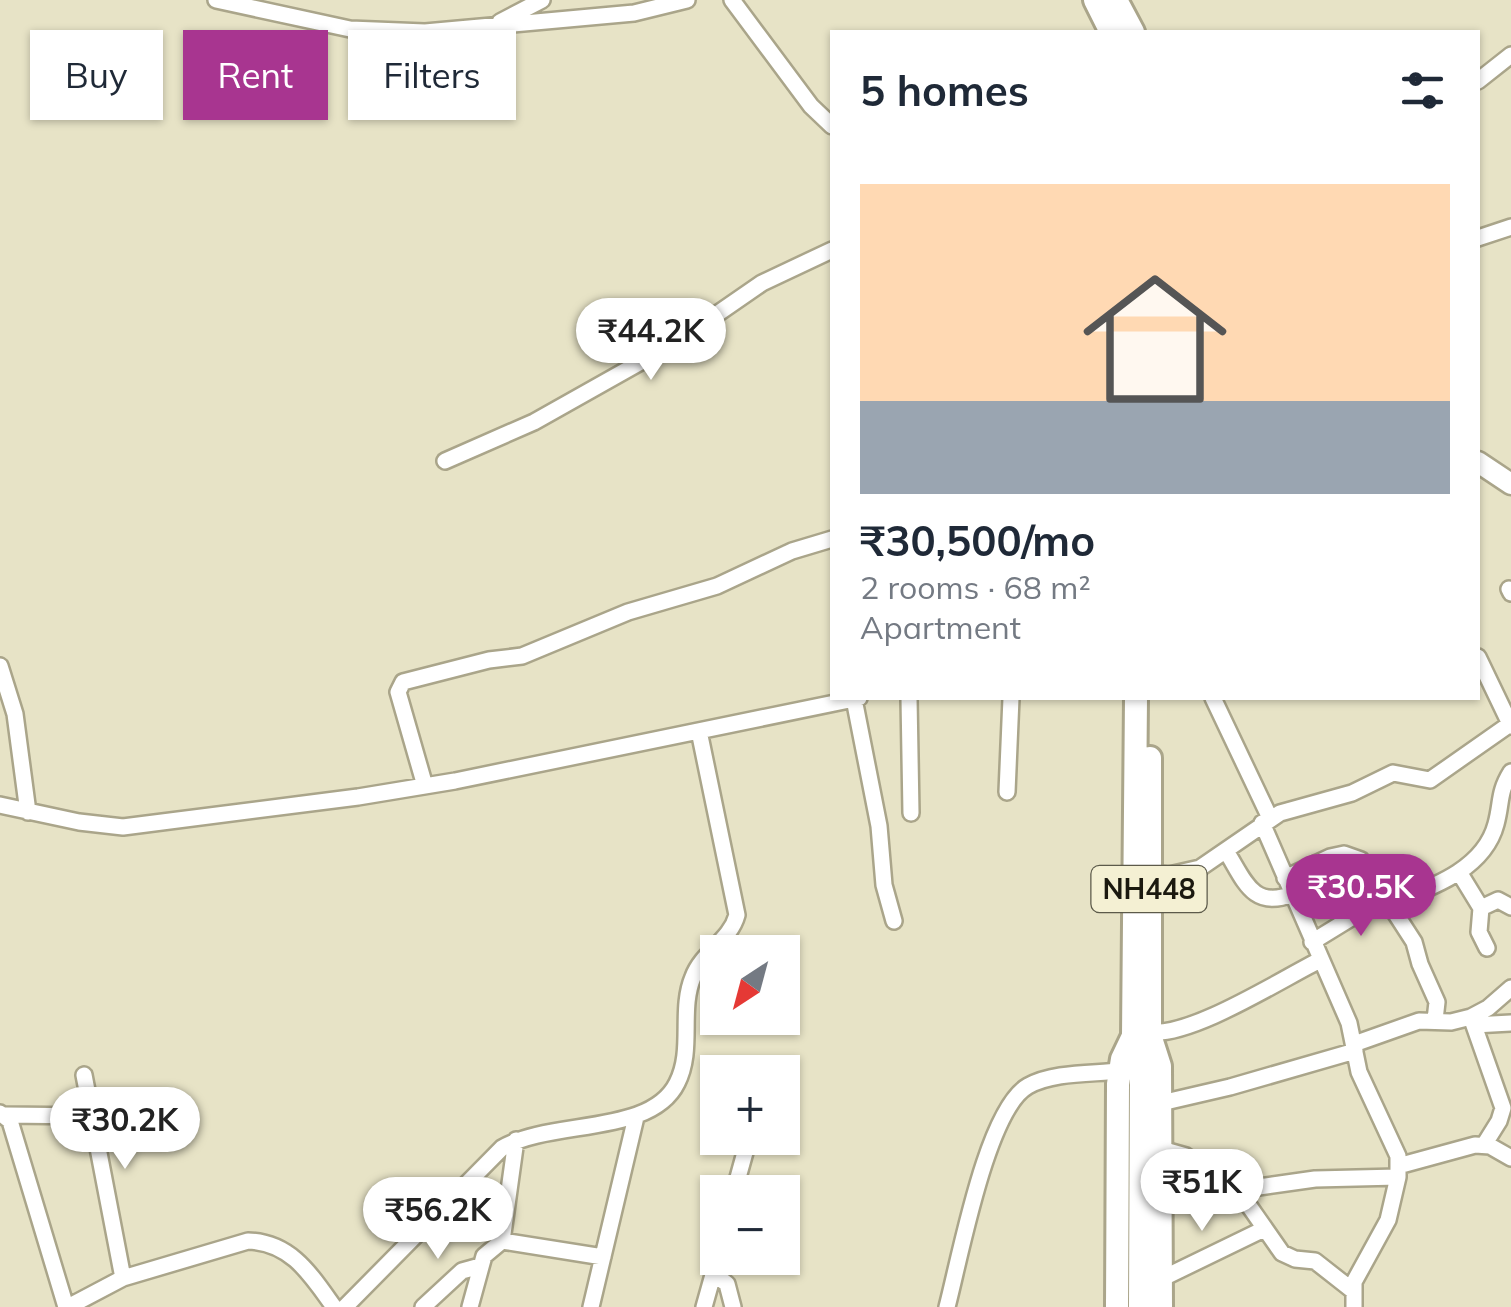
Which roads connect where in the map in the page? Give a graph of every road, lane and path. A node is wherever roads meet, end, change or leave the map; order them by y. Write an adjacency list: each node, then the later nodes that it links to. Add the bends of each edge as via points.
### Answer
1 (216, 0): 9 (street, via 350,28 425,32)
2 (542, 0): 9 (street)
3 (591, 0): 8 (street)
4 (688, 0): 8 (street)
5 (732, 0): 14 (street)
6 (1095, 0): 10 (highway)
7 (1116, 0): 11 (highway)
8 (594, 18): 9 (street)
9 (492, 26)
10 (1110, 30)
11 (1132, 30)
12 (1511, 55): 13 (street)
13 (1480, 79)
14 (830, 124)
15 (1511, 227): 16 (street)
16 (1480, 237)
17 (830, 251): 18 (street, via 762,282 654,356 534,422)
18 (446, 461)
19 (1480, 463): 20 (main road)
20 (1511, 484)
21 (830, 540): 34 (street, via 522,656 403,682 398,692)
22 (1480, 661): 31 (street)
23 (0, 666): 37 (street, via 15,714)
24 (847, 700): 32 (street)
25 (857, 700): 49 (street)
26 (909, 700): 38 (street)
27 (1010, 700): 35 (street)
28 (1136, 700): 57 (highway, NH448)
29 (1152, 700): 43 (highway, NH448)
30 (1214, 700): 39 (street)
31 (1511, 725): 39 (street, via 1430,780 1393,773)
32 (699, 731): 34 (street); 64 (street, via 737,915 692,978 676,1086)
33 (1511, 772): 40 (street, via 1499,794)
34 (425, 786): 37 (street, via 123,826)
35 (1007, 792)
36 (0, 806): 37 (street)
37 (28, 812)
38 (911, 813)
39 (1266, 821): 41 (street); 44 (street)
40 (1504, 824): 42 (street)
41 (1226, 850): 43 (street, via 1200,868); 45 (street, via 1260,898)
42 (1459, 872): 46 (street); 48 (street)
43 (1149, 874): 57 (highway, NH448)
44 (1285, 878): 45 (street); 46 (street, via 1330,857 1353,856)
45 (1292, 894): 50 (street)
46 (1389, 900): 50 (street); 54 (street, via 1435,995)
47 (1511, 906): 48 (street, via 1498,900)
48 (1481, 908): 51 (street)
49 (894, 921)
50 (1312, 942): 52 (street)
51 (1486, 948)
52 (1320, 960): 57 (street, via 1180,1030); 58 (street, via 1350,1023)
53 (1511, 988): 55 (street)
54 (1435, 1020): 55 (street); 58 (street)
55 (1472, 1021): 56 (street); 66 (street, via 1503,1108)
56 (1511, 1024)
57 (1144, 1034): 59 (highway, NH448); 61 (highway, via 1160,1066)
58 (1354, 1048): 61 (street); 69 (street, via 1395,1146)
59 (1130, 1074): 88 (street, via 1050,1079 1017,1093 984,1167); 89 (highway); 90 (highway, NH448)
60 (84, 1076): 63 (street)
61 (1161, 1103): 67 (highway)
62 (3, 1114): 63 (street); 80 (street)
63 (92, 1116): 77 (street)
64 (636, 1117): 65 (street); 73 (street)
65 (516, 1140): 72 (street); 82 (street, via 490,1158)
66 (1484, 1144): 68 (street); 69 (street)
67 (1161, 1150): 70 (street, via 1186,1156); 78 (highway)
68 (1511, 1158)
69 (1398, 1172): 70 (street); 79 (street, via 1384,1232)
70 (1238, 1190): 71 (street)
71 (1264, 1229): 78 (street); 79 (street, via 1288,1257 1315,1260)
72 (502, 1241): 73 (street); 74 (street)
73 (603, 1257): 85 (street)
74 (480, 1266): 83 (street, via 462,1271); 84 (street)
75 (712, 1275): 86 (street)
76 (721, 1275): 87 (street)
77 (123, 1278): 80 (street); 81 (street, via 264,1242 294,1258)
78 (1161, 1279): 91 (highway)
79 (1353, 1298)
80 (67, 1307)
81 (334, 1307)
82 (346, 1307)
83 (423, 1307)
84 (470, 1307)
85 (591, 1307)
86 (704, 1307)
87 (732, 1307)
88 (947, 1307)
89 (1117, 1307)
90 (1140, 1307)
91 (1161, 1307)

